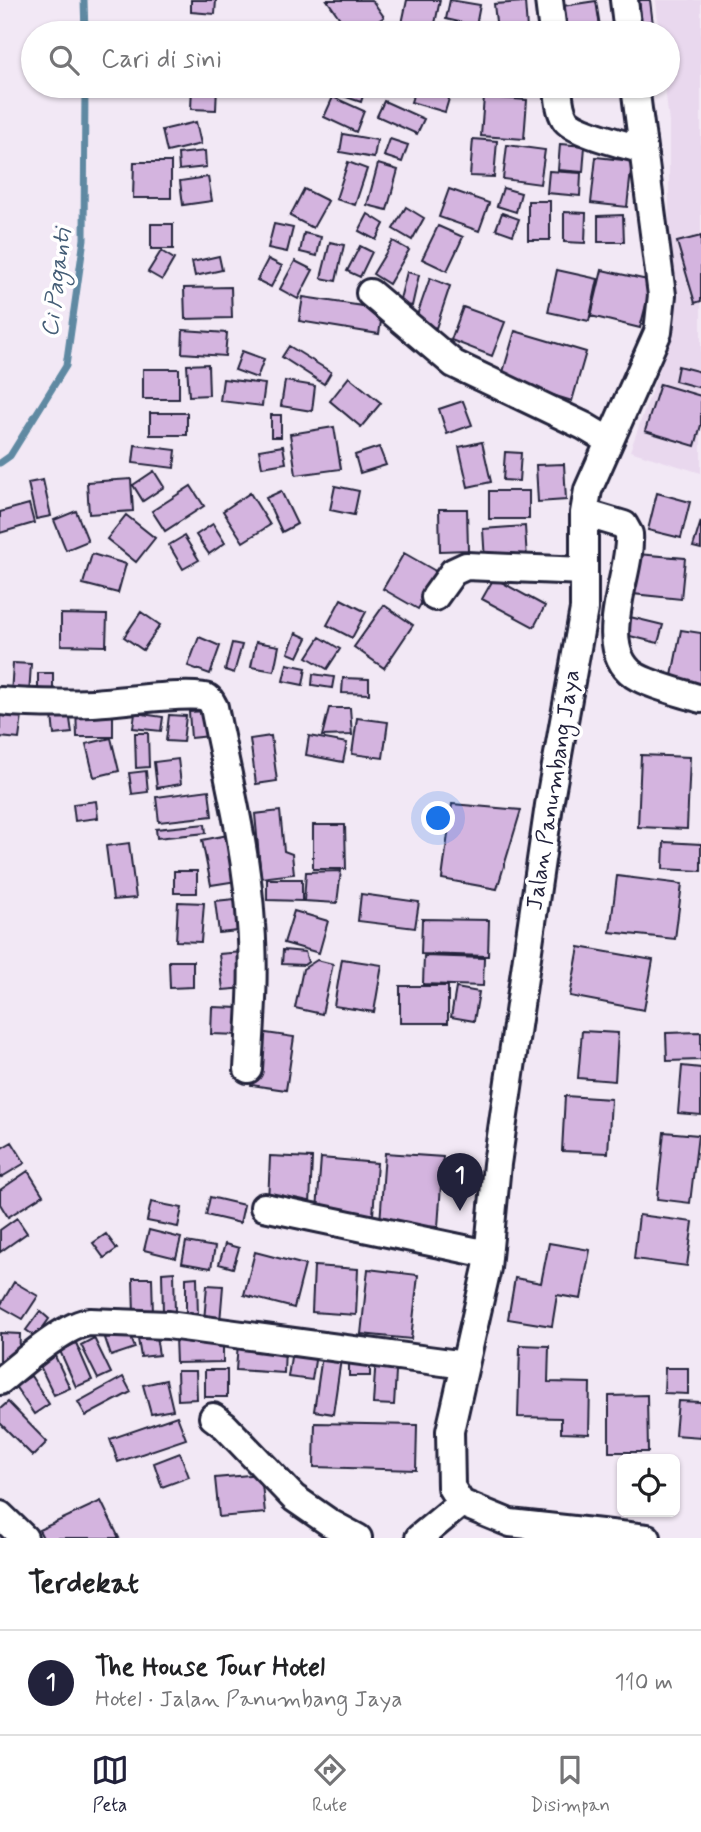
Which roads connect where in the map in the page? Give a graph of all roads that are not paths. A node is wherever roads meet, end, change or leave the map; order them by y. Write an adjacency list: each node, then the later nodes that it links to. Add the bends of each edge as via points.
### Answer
1 (549, 0): 3 (street)
2 (624, 0): 4 (street)
3 (552, 21)
4 (627, 21)
5 (559, 98): 7 (street, via 566,122)
6 (636, 98): 7 (street, Jalan Panumbang Jaya)
7 (643, 150): 9 (street, Jalan Panumbang Jaya, via 662,317)
8 (370, 293): 9 (street, via 454,364)
9 (609, 441): 10 (street, Jalan Panumbang Jaya, via 588,490)
10 (584, 513): 11 (street, Jalan Panumbang Jaya); 13 (street, via 624,525 629,534 615,622 617,651 624,666 636,676)
11 (584, 570): 12 (street, via 466,566 453,572); 17 (street, Jalan Panumbang Jaya, via 584,609 549,806)
12 (435, 597)
13 (701, 699)
14 (0, 701): 15 (street, via 96,703 173,696 210,700 241,846 251,923)
15 (248, 1069)
16 (264, 1207): 17 (street)
17 (488, 1254): 18 (street, Jalan Panumbang Jaya)
18 (466, 1364): 19 (street, via 168,1325 90,1322 54,1340); 21 (street, Jalan Panumbang Jaya, via 450,1431 451,1487)
19 (0, 1381)
20 (213, 1417): 24 (street, via 294,1498)
21 (461, 1503): 25 (street); 26 (street, via 510,1523)
22 (0, 1515): 23 (street)
23 (24, 1538)
24 (358, 1538)
25 (419, 1538)
26 (647, 1538)

